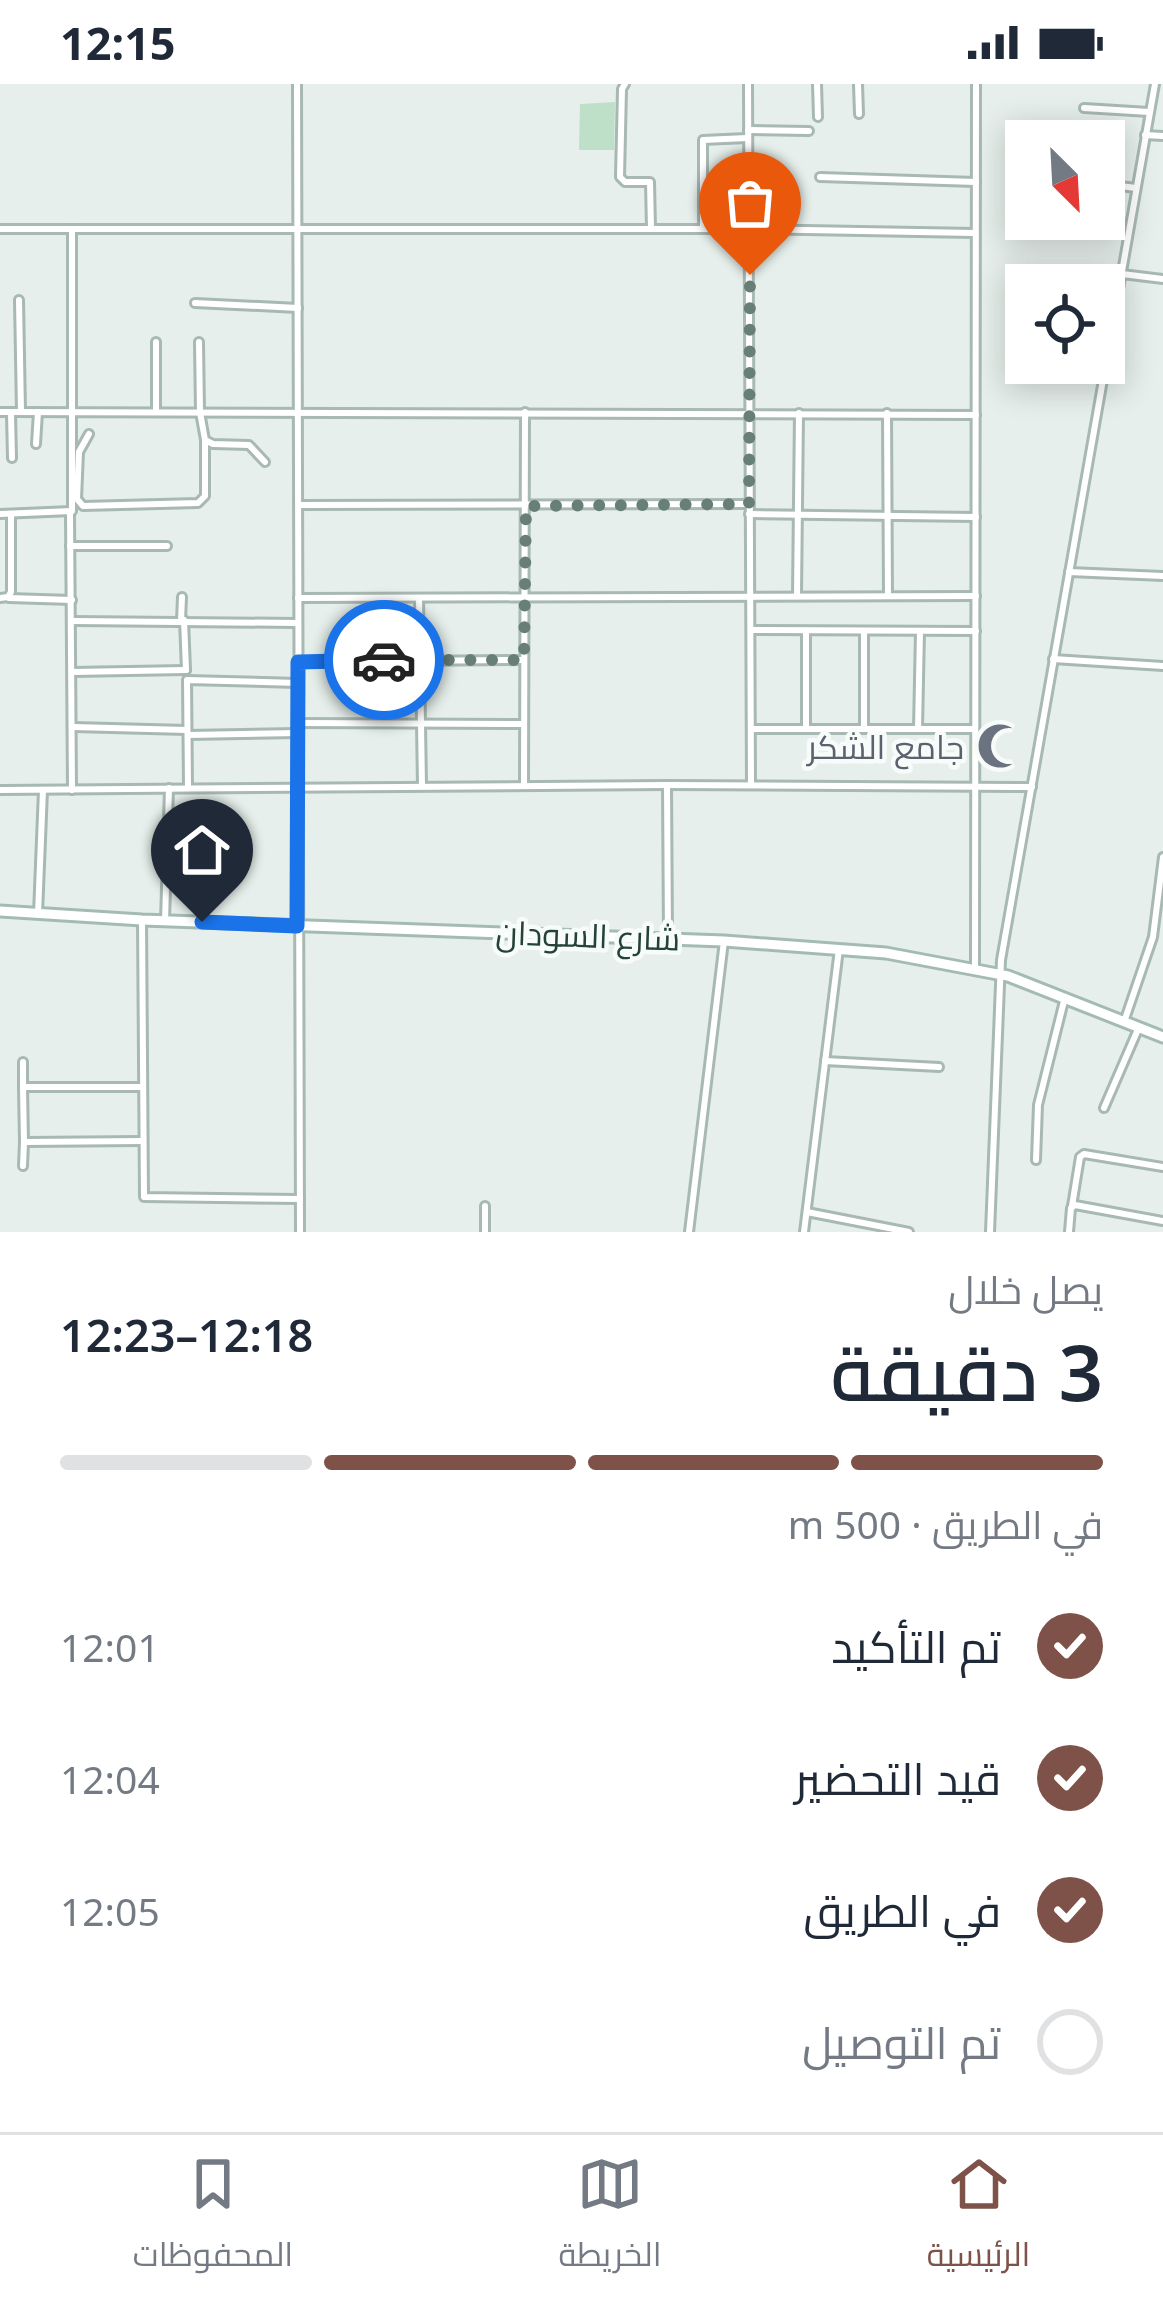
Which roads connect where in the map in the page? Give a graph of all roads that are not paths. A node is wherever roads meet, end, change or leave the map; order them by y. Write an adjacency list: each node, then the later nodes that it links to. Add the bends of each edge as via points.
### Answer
1 (297, 84): 22 (street)
2 (625, 84): 23 (street, via 620,177 650,182)
3 (748, 84): 13 (street)
4 (818, 84): 11 (street)
5 (858, 84): 10 (street)
6 (976, 84): 17 (street)
7 (1155, 84): 9 (street)
8 (1084, 108): 9 (street)
9 (1149, 112): 14 (street)
10 (860, 114)
11 (818, 117)
12 (809, 131): 13 (street)
13 (748, 134): 24 (street, via 703,140); 25 (street)
14 (1145, 135): 15 (street); 19 (street)
15 (1163, 136)
16 (820, 177): 17 (street)
17 (976, 182): 26 (street)
18 (1125, 187): 19 (street)
19 (1136, 188): 27 (street)
20 (0, 229): 21 (street)
21 (72, 229): 22 (street); 39 (street)
22 (298, 229): 23 (street); 32 (street)
23 (651, 229): 24 (street)
24 (703, 229): 25 (street)
25 (750, 229): 26 (street); 44 (street)
26 (975, 233): 47 (street)
27 (1123, 264)
28 (1125, 274): 29 (street)
29 (1163, 279)
30 (19, 300): 37 (street)
31 (195, 304): 32 (street)
32 (298, 308): 42 (street)
33 (156, 342): 40 (street)
34 (199, 342): 41 (street)
35 (1102, 384): 64 (street)
36 (0, 412): 37 (street)
37 (16, 412): 38 (street); 51 (street)
38 (38, 412): 39 (street); 50 (street)
39 (72, 412): 40 (street); 56 (street)
40 (156, 412): 41 (street)
41 (200, 412): 42 (street); 49 (street)
42 (298, 412): 43 (street); 53 (street)
43 (525, 412): 44 (street); 54 (street)
44 (750, 412): 45 (street); 55 (street)
45 (799, 412): 46 (street); 57 (street)
46 (887, 413): 47 (street); 60 (street)
47 (976, 415): 61 (street)
48 (88, 434): 49 (street, via 79,452 83,506 198,503 205,496)
49 (205, 440): 52 (street, via 249,445)
50 (36, 444)
51 (12, 458)
52 (265, 461)
53 (298, 505): 54 (street); 73 (street)
54 (526, 506): 55 (street); 70 (street)
55 (749, 509): 57 (street); 66 (street)
56 (70, 513): 59 (street); 62 (street)
57 (798, 513): 60 (street); 67 (street)
58 (0, 514): 59 (street)
59 (11, 514): 72 (street, via 11,592)
60 (888, 514): 61 (street); 71 (street)
61 (976, 518): 68 (street)
62 (70, 546): 63 (street); 75 (street)
63 (166, 546)
64 (1069, 572): 65 (street); 84 (street)
65 (1163, 576)
66 (750, 596): 67 (street); 70 (street); 79 (street)
67 (797, 596): 71 (street)
68 (976, 596): 71 (street); 83 (street)
69 (182, 597): 76 (street)
70 (525, 597): 74 (street); 86 (street)
71 (888, 597)
72 (3, 598): 75 (street)
73 (298, 598): 74 (street); 78 (street)
74 (419, 598): 85 (street)
75 (72, 600): 77 (street)
76 (183, 620): 77 (street); 78 (street); 89 (street)
77 (72, 621): 90 (street)
78 (297, 623): 87 (street)
79 (750, 630): 81 (street); 97 (street)
80 (864, 630): 81 (street); 82 (street); 98 (street)
81 (806, 631): 101 (street)
82 (920, 631): 83 (street); 99 (street)
83 (976, 631): 100 (street)
84 (1052, 658): 88 (street); 110 (street)
85 (421, 659): 86 (street); 87 (street); 94 (street)
86 (524, 660): 95 (street)
87 (298, 662): 92 (street)
88 (1163, 665)
89 (186, 670): 90 (street); 91 (street)
90 (72, 672): 96 (street)
91 (187, 680): 92 (street); 102 (street)
92 (298, 683): 93 (street)
93 (298, 723): 94 (street); 103 (street)
94 (422, 724): 95 (street); 108 (street)
95 (524, 724): 109 (street)
96 (74, 727): 102 (street); 115 (street)
97 (751, 729): 101 (street); 106 (street)
98 (864, 729): 99 (street); 101 (street)
99 (918, 729): 100 (street)
100 (974, 729): 104 (street)
101 (806, 730)
102 (188, 732): 103 (street); 112 (street)
103 (298, 733): 107 (street)
104 (976, 784): 106 (street); 110 (street); 125 (street)
105 (668, 785): 106 (street); 109 (street); 122 (street)
106 (751, 785)
107 (298, 786): 108 (street); 112 (street); 121 (street)
108 (422, 786): 109 (street)
109 (524, 786)
110 (1032, 787): 126 (street)
111 (169, 788): 112 (street); 115 (street); 120 (street)
112 (188, 788)
113 (0, 790): 114 (street)
114 (43, 790): 115 (street); 118 (street)
115 (71, 790)
116 (1163, 857): 128 (street, via 1154,938)
117 (0, 911): 118 (main road, شارع السودان)
118 (38, 914): 119 (main road, شارع السودان)
119 (142, 920): 120 (main road, شارع السودان); 135 (street)
120 (165, 921): 121 (main road, شارع السودان)
121 (297, 926): 122 (main road, شارع السودان); 142 (street)
122 (668, 938): 123 (main road, شارع السودان)
123 (724, 940): 124 (main road, شارع السودان); 149 (street)
124 (839, 949): 125 (main road, شارع السودان); 131 (street)
125 (975, 968): 126 (main road, شارع السودان)
126 (1000, 974): 127 (main road, شارع السودان); 152 (street)
127 (1065, 998): 128 (main road, شارع السودان); 139 (street, via 1040,1096)
128 (1124, 1022): 129 (main road, شارع السودان)
129 (1139, 1027): 130 (main road, شارع السودان); 136 (street)
130 (1163, 1037)
131 (825, 1060): 133 (street); 145 (street)
132 (23, 1062): 134 (street)
133 (939, 1067)
134 (23, 1087): 135 (street); 138 (street)
135 (142, 1087): 137 (street)
136 (1104, 1108)
137 (143, 1141): 138 (street); 142 (street, via 146,1198)
138 (24, 1142): 140 (street)
139 (1036, 1160)
140 (23, 1166)
141 (1163, 1167): 144 (street, via 1084,1154)
142 (300, 1198): 147 (street)
143 (485, 1206): 148 (street)
144 (1072, 1206): 146 (street); 153 (street)
145 (806, 1212): 150 (street); 151 (street)
146 (1163, 1221)
147 (300, 1232)
148 (485, 1232)
149 (689, 1232)
150 (804, 1232)
151 (909, 1232)
152 (990, 1232)
153 (1069, 1232)

